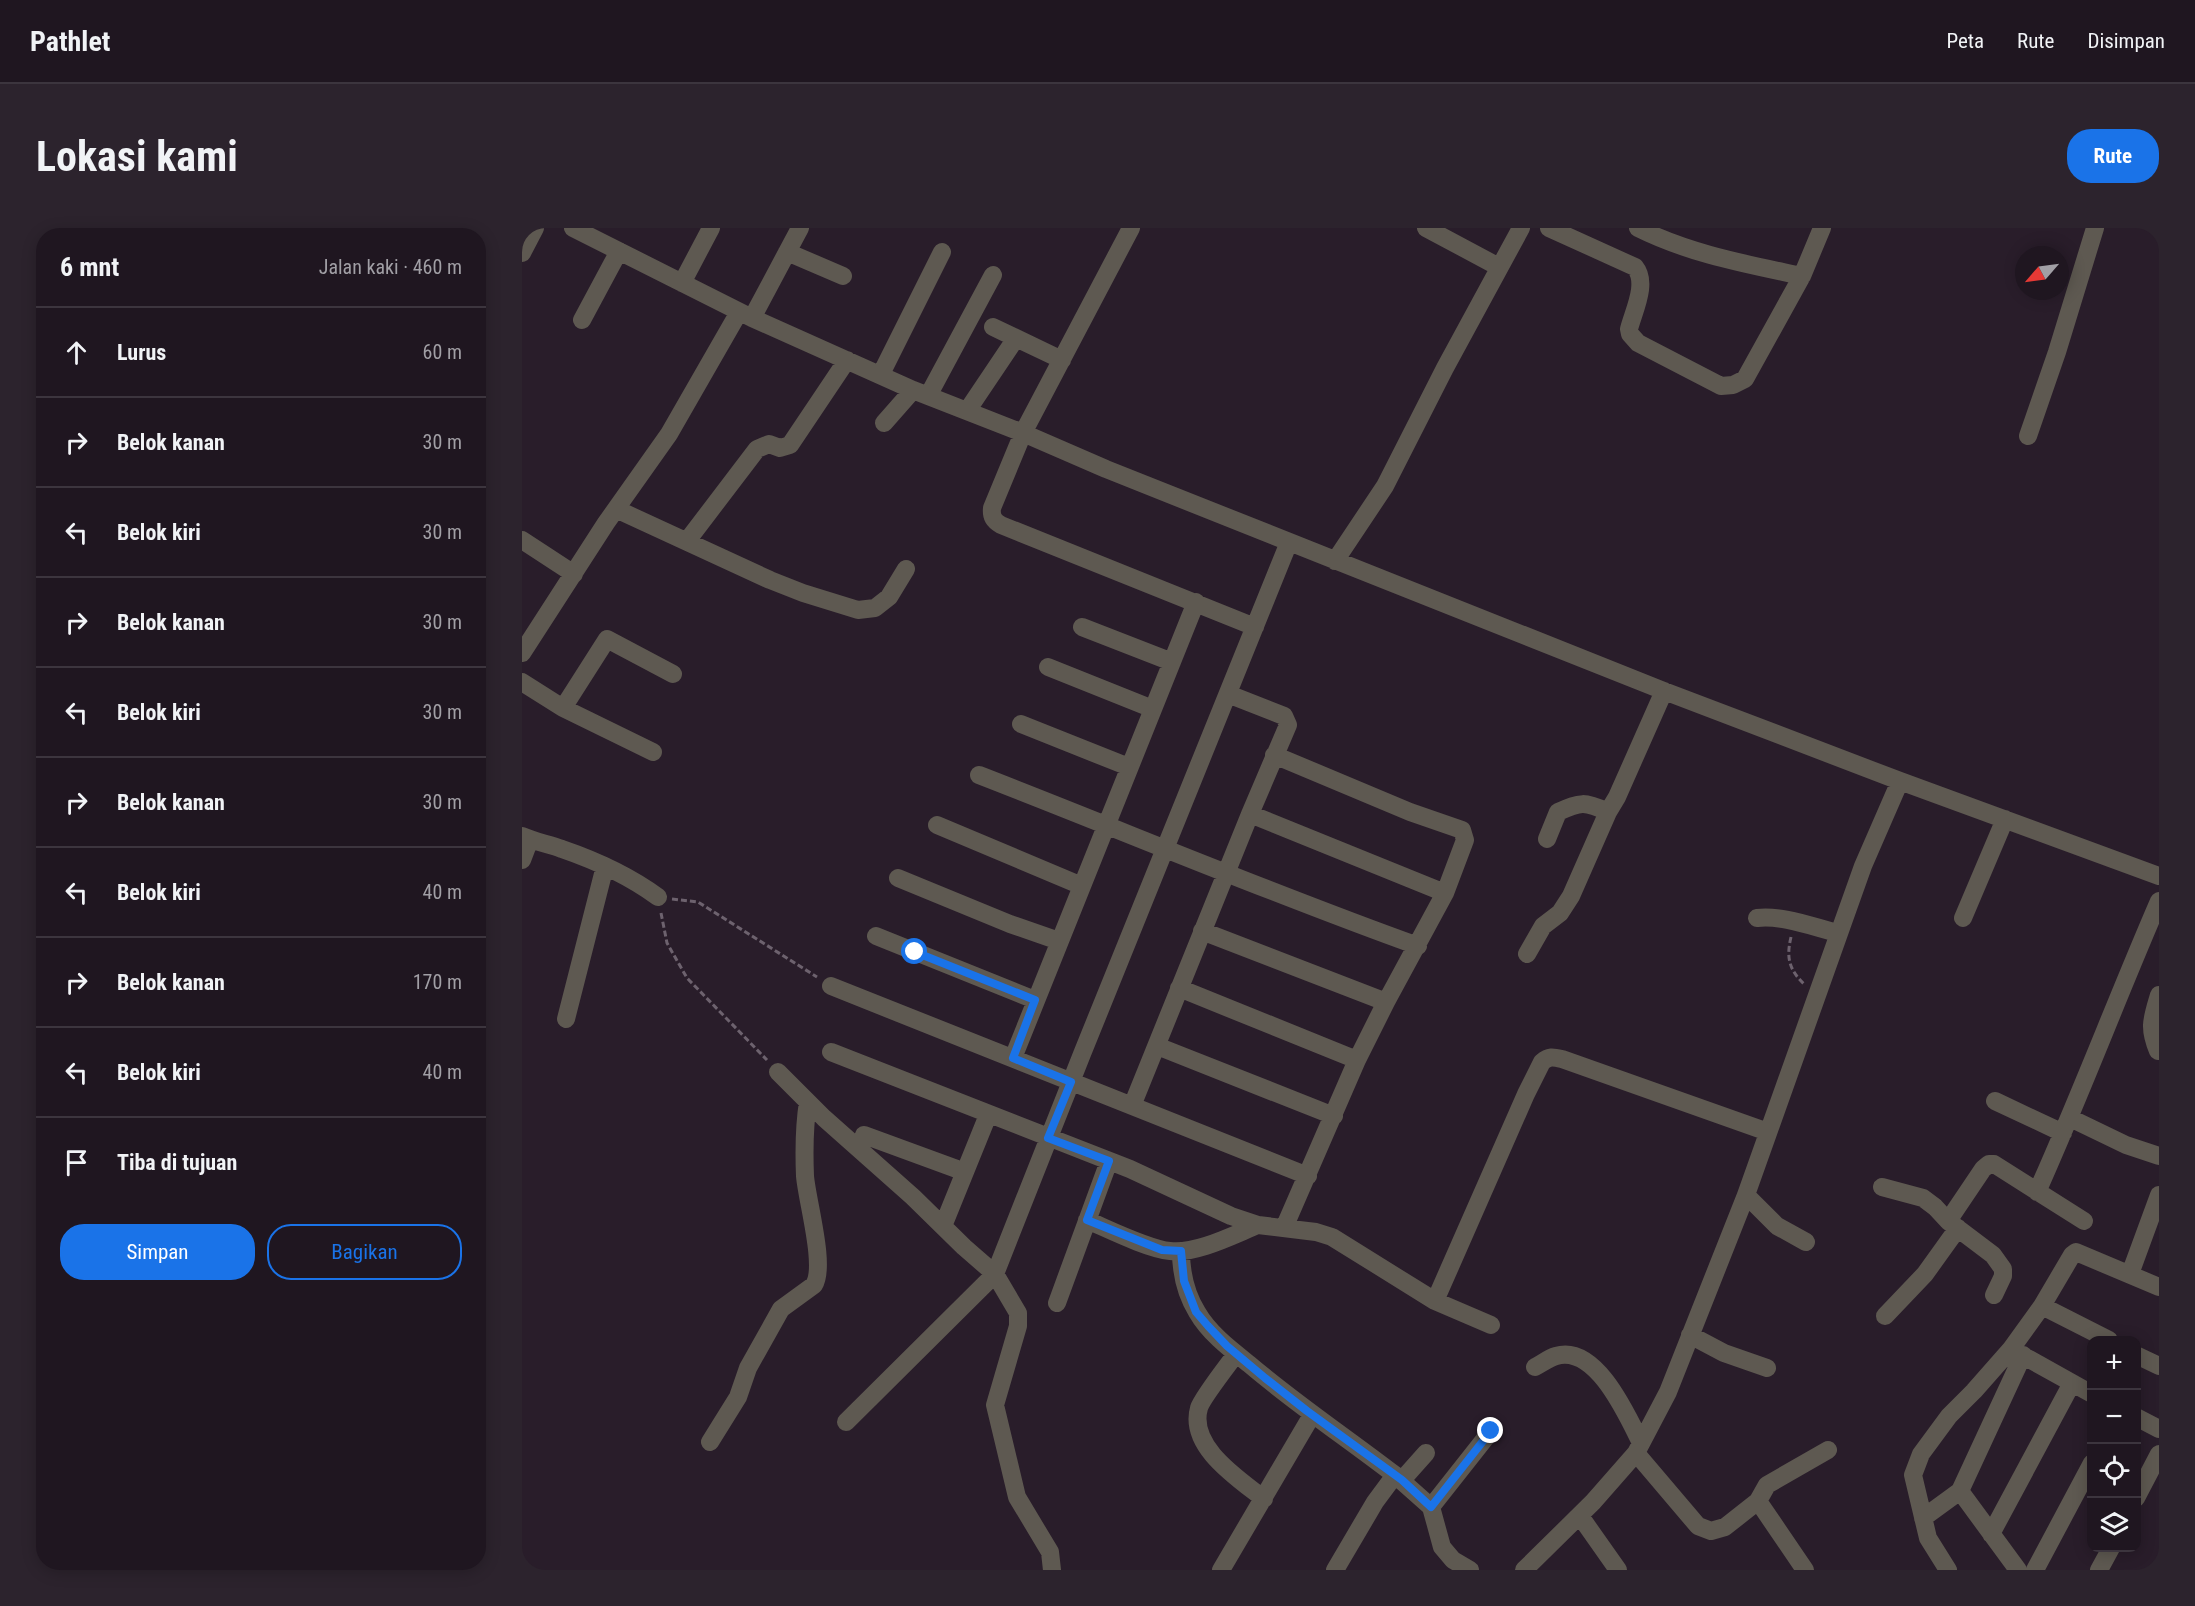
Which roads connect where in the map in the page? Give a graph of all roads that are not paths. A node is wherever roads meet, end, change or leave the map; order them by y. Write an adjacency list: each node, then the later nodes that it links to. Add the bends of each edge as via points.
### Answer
1 (535, 228): 15 (street)
2 (573, 228): 12 (street)
3 (711, 228): 20 (street)
4 (800, 228): 13 (street)
5 (1131, 228): 26 (street)
6 (1426, 228): 16 (street)
7 (1521, 228): 16 (street)
8 (1549, 228): 19 (street, via 1635,267 1642,282 1630,334 1638,343 1721,387 1745,379)
9 (1638, 228): 19 (street, via 1679,247)
10 (1822, 228): 19 (street)
11 (2095, 228): 32 (street)
12 (619, 251): 20 (street); 22 (street)
13 (788, 252): 18 (street); 21 (street)
14 (942, 252): 27 (street)
15 (522, 253)
16 (1499, 267): 37 (street, via 1385,486)
17 (993, 275): 28 (street)
18 (843, 276)
19 (1802, 276)
20 (682, 283): 21 (street)
21 (745, 315): 25 (street); 33 (street)
22 (582, 320)
23 (993, 327): 24 (street)
24 (1016, 338): 26 (street); 29 (street)
25 (847, 360): 27 (street); 35 (street, via 790,445 769,444 757,449)
26 (1062, 360): 31 (street)
27 (880, 374): 28 (street)
28 (921, 393): 29 (street); 30 (street)
29 (967, 411): 31 (street)
30 (884, 423)
31 (1023, 433): 36 (street); 40 (street, via 992,508 995,521)
32 (2028, 436)
33 (616, 509): 35 (street); 39 (street)
34 (522, 540): 39 (street)
35 (687, 541): 38 (street, via 781,584 858,610 875,608 889,597)
36 (1289, 542): 37 (street); 42 (street)
37 (1335, 561): 49 (street)
38 (906, 569)
39 (574, 574): 43 (street)
40 (1196, 602): 42 (street); 45 (street)
41 (1083, 627): 45 (street)
42 (1255, 627): 50 (street)
43 (527, 635): 44 (street)
44 (522, 653)
45 (1172, 662): 52 (street)
46 (1048, 667): 52 (street)
47 (673, 674): 51 (street, via 607,639)
48 (522, 682): 51 (street)
49 (1664, 691): 58 (street); 59 (street)
50 (1228, 694): 55 (street, via 1287,720); 66 (street)
51 (563, 708): 54 (street)
52 (1153, 709): 56 (street)
53 (1021, 724): 56 (street)
54 (653, 752)
55 (1274, 754): 60 (street); 73 (street, via 1462,830 1465,840)
56 (1129, 767): 62 (street)
57 (980, 775): 62 (street)
58 (1900, 781): 61 (street); 79 (street)
59 (1608, 812): 65 (street, via 1587,803 1558,812); 83 (street, via 1571,897 1560,913 1543,926)
60 (1250, 814): 69 (street); 73 (street)
61 (2005, 819): 70 (street); 77 (street)
62 (1106, 824): 66 (street); 72 (street)
63 (936, 825): 72 (street)
64 (526, 837): 67 (street); 68 (street)
65 (1547, 839)
66 (1166, 849): 69 (street); 96 (street)
67 (522, 860)
68 (605, 866): 74 (street, via 633,878); 89 (street)
69 (1227, 872): 78 (street); 82 (street)
70 (2159, 876)
71 (898, 878): 81 (street)
72 (1082, 886): 81 (street)
73 (1445, 894): 82 (street)
74 (657, 897)
75 (2159, 901): 102 (street)
76 (1757, 918): 79 (street)
77 (1963, 918)
78 (1202, 931): 85 (street); 88 (street)
79 (1838, 933): 103 (street)
80 (876, 936): 87 (street)
81 (1059, 941): 87 (street)
82 (1418, 946): 88 (street)
83 (1527, 954)
84 (831, 986): 93 (street)
85 (1179, 987): 90 (street); 94 (street)
86 (2159, 995): 91 (street, via 2150,1023)
87 (1035, 1000): 93 (street)
88 (1386, 1002): 94 (street)
89 (566, 1019)
90 (1157, 1046): 99 (street); 101 (street)
91 (2158, 1051)
92 (831, 1052): 100 (street)
93 (1013, 1058): 96 (street)
94 (1357, 1060): 101 (street)
95 (778, 1072): 98 (street)
96 (1071, 1082): 99 (street); 105 (street)
97 (1995, 1101): 102 (street)
98 (808, 1102): 118 (street); 146 (street, via 805,1178 817,1280 781,1309 748,1368 738,1397)
99 (1132, 1106): 109 (street)
100 (988, 1114): 105 (street); 108 (street)
101 (1334, 1116): 109 (street)
102 (2066, 1126): 106 (street); 111 (street)
103 (1768, 1132): 112 (street); 126 (street, via 1562,1059 1546,1058 1526,1094)
104 (864, 1135): 108 (street)
105 (1048, 1138): 107 (street); 122 (street)
106 (2159, 1156)
107 (1109, 1161): 114 (street); 116 (street)
108 (965, 1172): 118 (street)
109 (1308, 1176): 119 (street)
110 (1882, 1187): 117 (street, via 1923,1198)
111 (2037, 1192): 115 (street); 117 (street, via 1989,1164)
112 (1746, 1195): 120 (street, via 1778,1226); 131 (street)
113 (2159, 1195): 123 (street)
114 (1087, 1220): 121 (street, via 1162,1250); 127 (street)
115 (2084, 1221)
116 (1258, 1225): 119 (street); 121 (street)
117 (1952, 1225): 125 (street, via 2000,1262 2003,1276); 129 (street, via 1925,1274)
118 (943, 1226): 122 (street)
119 (1284, 1228): 126 (street, via 1332,1237)
120 (1806, 1242)
121 (1181, 1251): 134 (street, via 1184,1281 1196,1312)
122 (995, 1274): 143 (street); 162 (street, via 1018,1313 1018,1326 995,1405 1017,1497 1050,1552)
123 (2130, 1274): 124 (street); 128 (street, via 2076,1252)
124 (2159, 1287)
125 (1994, 1295)
126 (1435, 1301): 130 (street)
127 (1057, 1303)
128 (2042, 1306): 132 (street); 133 (street)
129 (1885, 1316)
130 (1491, 1325)
131 (1690, 1335): 138 (street, via 1724,1353); 147 (street, via 1668,1392)
132 (2099, 1336)
133 (2017, 1352): 139 (street); 154 (street); 159 (street, via 1949,1416 1921,1454 1913,1475)
134 (1236, 1354): 141 (street); 155 (street, via 1199,1407 1198,1423 1206,1446 1219,1463)
135 (2141, 1357): 136 (street)
136 (2159, 1366)
137 (1535, 1367): 147 (street, via 1556,1356 1582,1358 1622,1404)
138 (1767, 1368)
139 (2072, 1383): 140 (street); 160 (street)
140 (2087, 1392)
141 (1312, 1415): 152 (street); 155 (street)
142 (2141, 1420): 144 (street)
143 (846, 1422)
144 (2159, 1429)
145 (1491, 1431): 157 (street)
146 (710, 1442)
147 (1638, 1448): 156 (street, via 1698,1526 1711,1531 1725,1527); 158 (street)
148 (1828, 1450): 156 (street, via 1767,1485)
149 (1426, 1453): 152 (street)
150 (2159, 1454): 153 (street)
151 (2087, 1471): 171 (street)
152 (1399, 1478): 157 (street); 164 (street, via 1375,1502)
153 (2141, 1488)
154 (1960, 1491): 159 (street); 160 (street)
155 (1264, 1499): 163 (street)
156 (1758, 1501): 168 (street)
157 (1431, 1507): 165 (street, via 1442,1547)
158 (1580, 1516): 166 (street); 167 (street)
159 (1923, 1518): 169 (street, via 1928,1538)
160 (1991, 1534): 170 (street)
161 (2109, 1552): 172 (street)
162 (1052, 1570)
163 (1221, 1570)
164 (1335, 1570)
165 (1468, 1570)
166 (1524, 1570)
167 (1618, 1570)
168 (1804, 1570)
169 (1948, 1570)
170 (2018, 1570)
171 (2035, 1570)
172 (2099, 1570)

